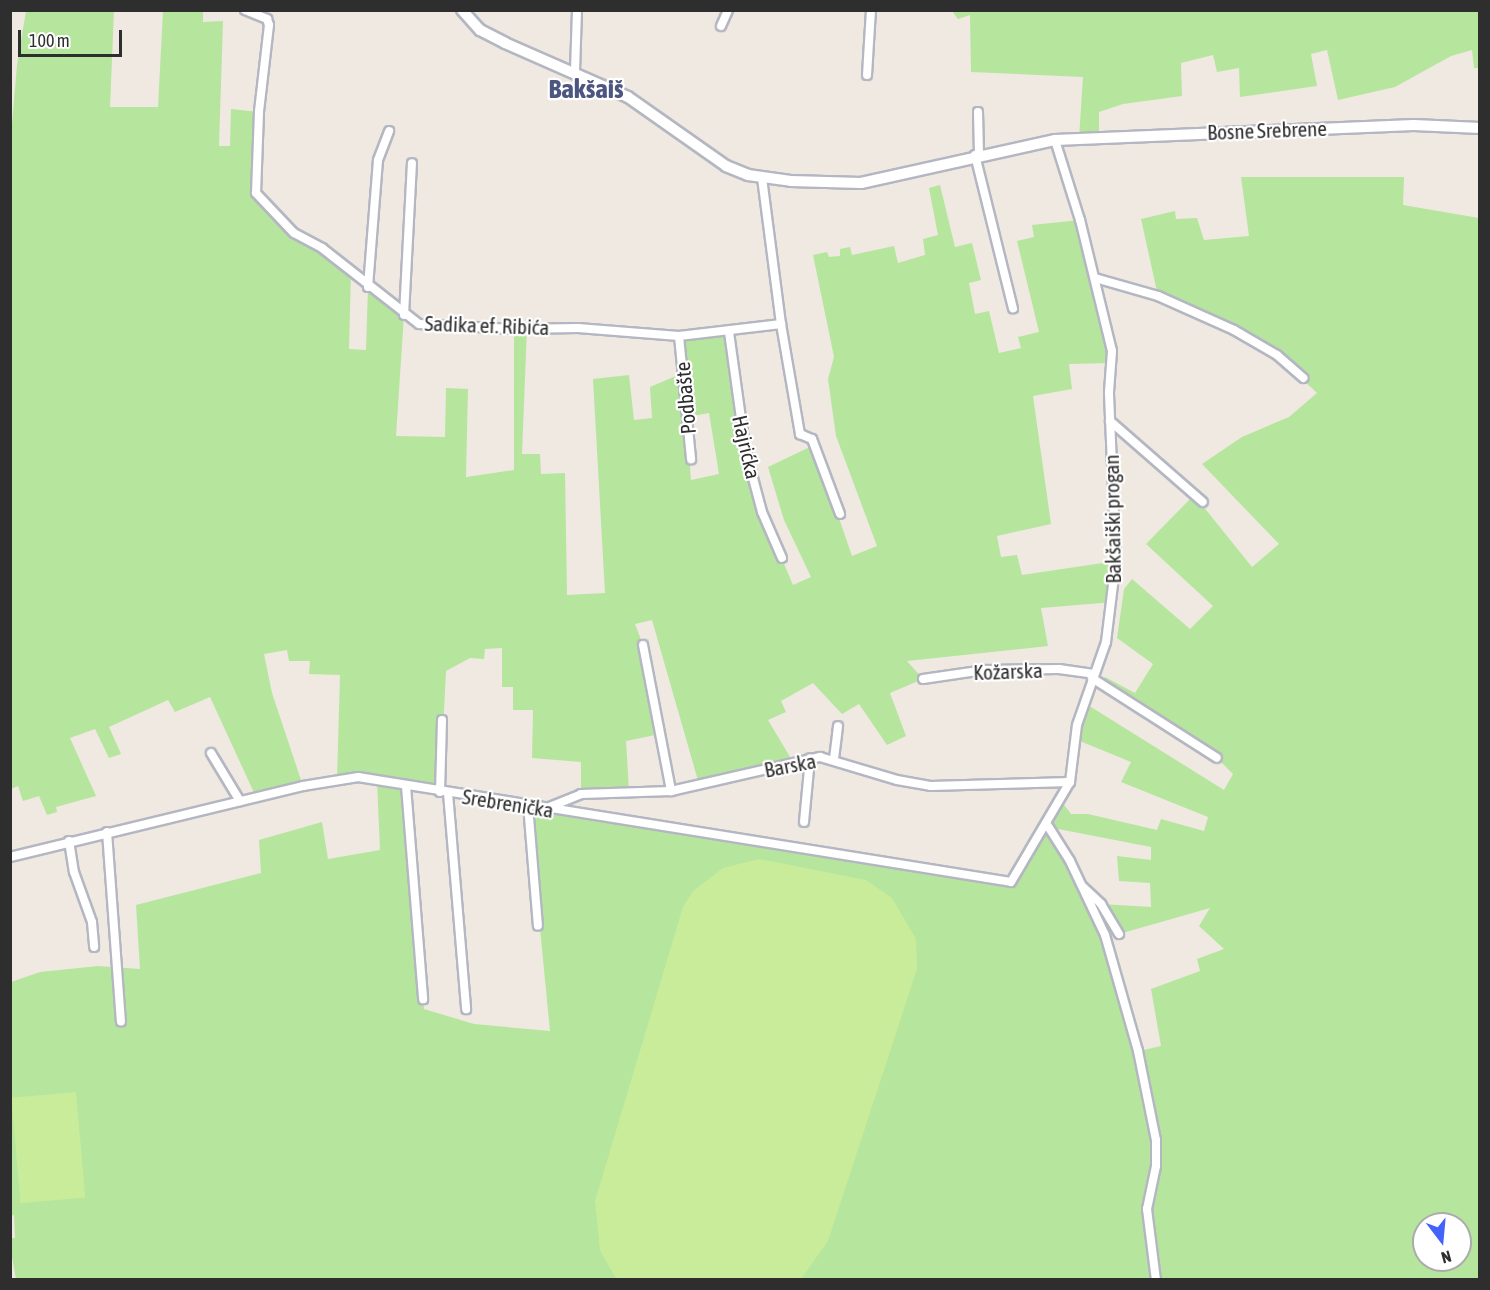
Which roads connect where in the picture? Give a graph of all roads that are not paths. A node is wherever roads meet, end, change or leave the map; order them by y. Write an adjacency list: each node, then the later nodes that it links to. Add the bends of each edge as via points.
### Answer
1 (245, 10): 17 (street, Sadika ef. Ribića, via 269,21 259,112 256,193 284,225 322,248)
2 (462, 10): 7 (street, Bosne Srebrene, via 480,30)
3 (577, 10): 7 (street)
4 (728, 10): 6 (street)
5 (871, 10): 8 (street)
6 (721, 26)
7 (575, 71): 15 (street, Bosne Srebrene, via 628,97 726,166)
8 (867, 75)
9 (978, 112): 13 (street)
10 (1479, 128): 12 (street, Bosne Srebrene, via 1414,125)
11 (389, 131): 17 (street, via 378,160)
12 (1055, 140): 13 (street, Bosne Srebrene); 16 (street, Bakšaiški progan)
13 (977, 155): 15 (street, Bosne Srebrene, via 861,183 823,184); 18 (street)
14 (412, 163): 19 (street)
15 (762, 177): 20 (street)
16 (1095, 278): 23 (street, via 1158,296 1234,330 1277,355); 24 (street, Bakšaiški progan, via 1112,351)
17 (368, 287): 19 (street, Sadika ef. Ribića)
18 (1013, 308)
19 (404, 315): 22 (street, Sadika ef. Ribića, via 426,326 578,328)
20 (776, 325): 21 (street, Sadika ef. Ribića); 27 (street, via 800,434 812,439)
21 (729, 332): 22 (street, Sadika ef. Ribića); 28 (street, Hajrićka, via 743,438 762,512)
22 (679, 336): 25 (street, Podbašte)
23 (1303, 378)
24 (1110, 421): 26 (street); 30 (street, Bakšaiški progan, via 1116,561 1106,642)
25 (691, 459)
26 (1203, 502)
27 (840, 514)
28 (782, 558)
29 (643, 645): 40 (street)
30 (1093, 676): 31 (street, Kožarska, via 1059,669 985,670); 36 (street); 38 (street, Bakšaiški progan, via 1077,725)
31 (923, 679)
32 (442, 720): 41 (street)
33 (838, 726): 37 (street)
34 (211, 753): 42 (street)
35 (810, 758): 37 (street, Barska); 40 (street, Barska); 45 (street)
36 (1217, 758)
37 (834, 759): 38 (street, Barska, via 878,775 931,786)
38 (1070, 782): 46 (street, Bakšaiški progan)
39 (406, 786): 41 (street, Srebrenička); 42 (street, Srebrenička, via 358,777); 55 (street)
40 (671, 791): 44 (street, Barska, via 581,794)
41 (444, 792): 43 (street, Srebrenička); 56 (street)
42 (240, 801): 47 (street, Srebrenička)
43 (528, 805): 44 (street, Srebrenička); 52 (street)
44 (548, 808): 50 (street, Srebrenička)
45 (804, 822)
46 (1048, 826): 50 (street, Bakšaiški progan); 51 (street)
47 (107, 832): 48 (street, Srebrenička); 57 (street)
48 (69, 841): 49 (street, Srebrenička); 54 (street, via 74,872 92,922)
49 (10, 857)
50 (1011, 882)
51 (1082, 886): 53 (street, via 1101,904); 58 (street, via 1116,966 1150,1104 1156,1157 1147,1209)
52 (538, 926)
53 (1119, 934)
54 (94, 947)
55 (423, 999)
56 (466, 1009)
57 (121, 1021)
58 (1156, 1280)

